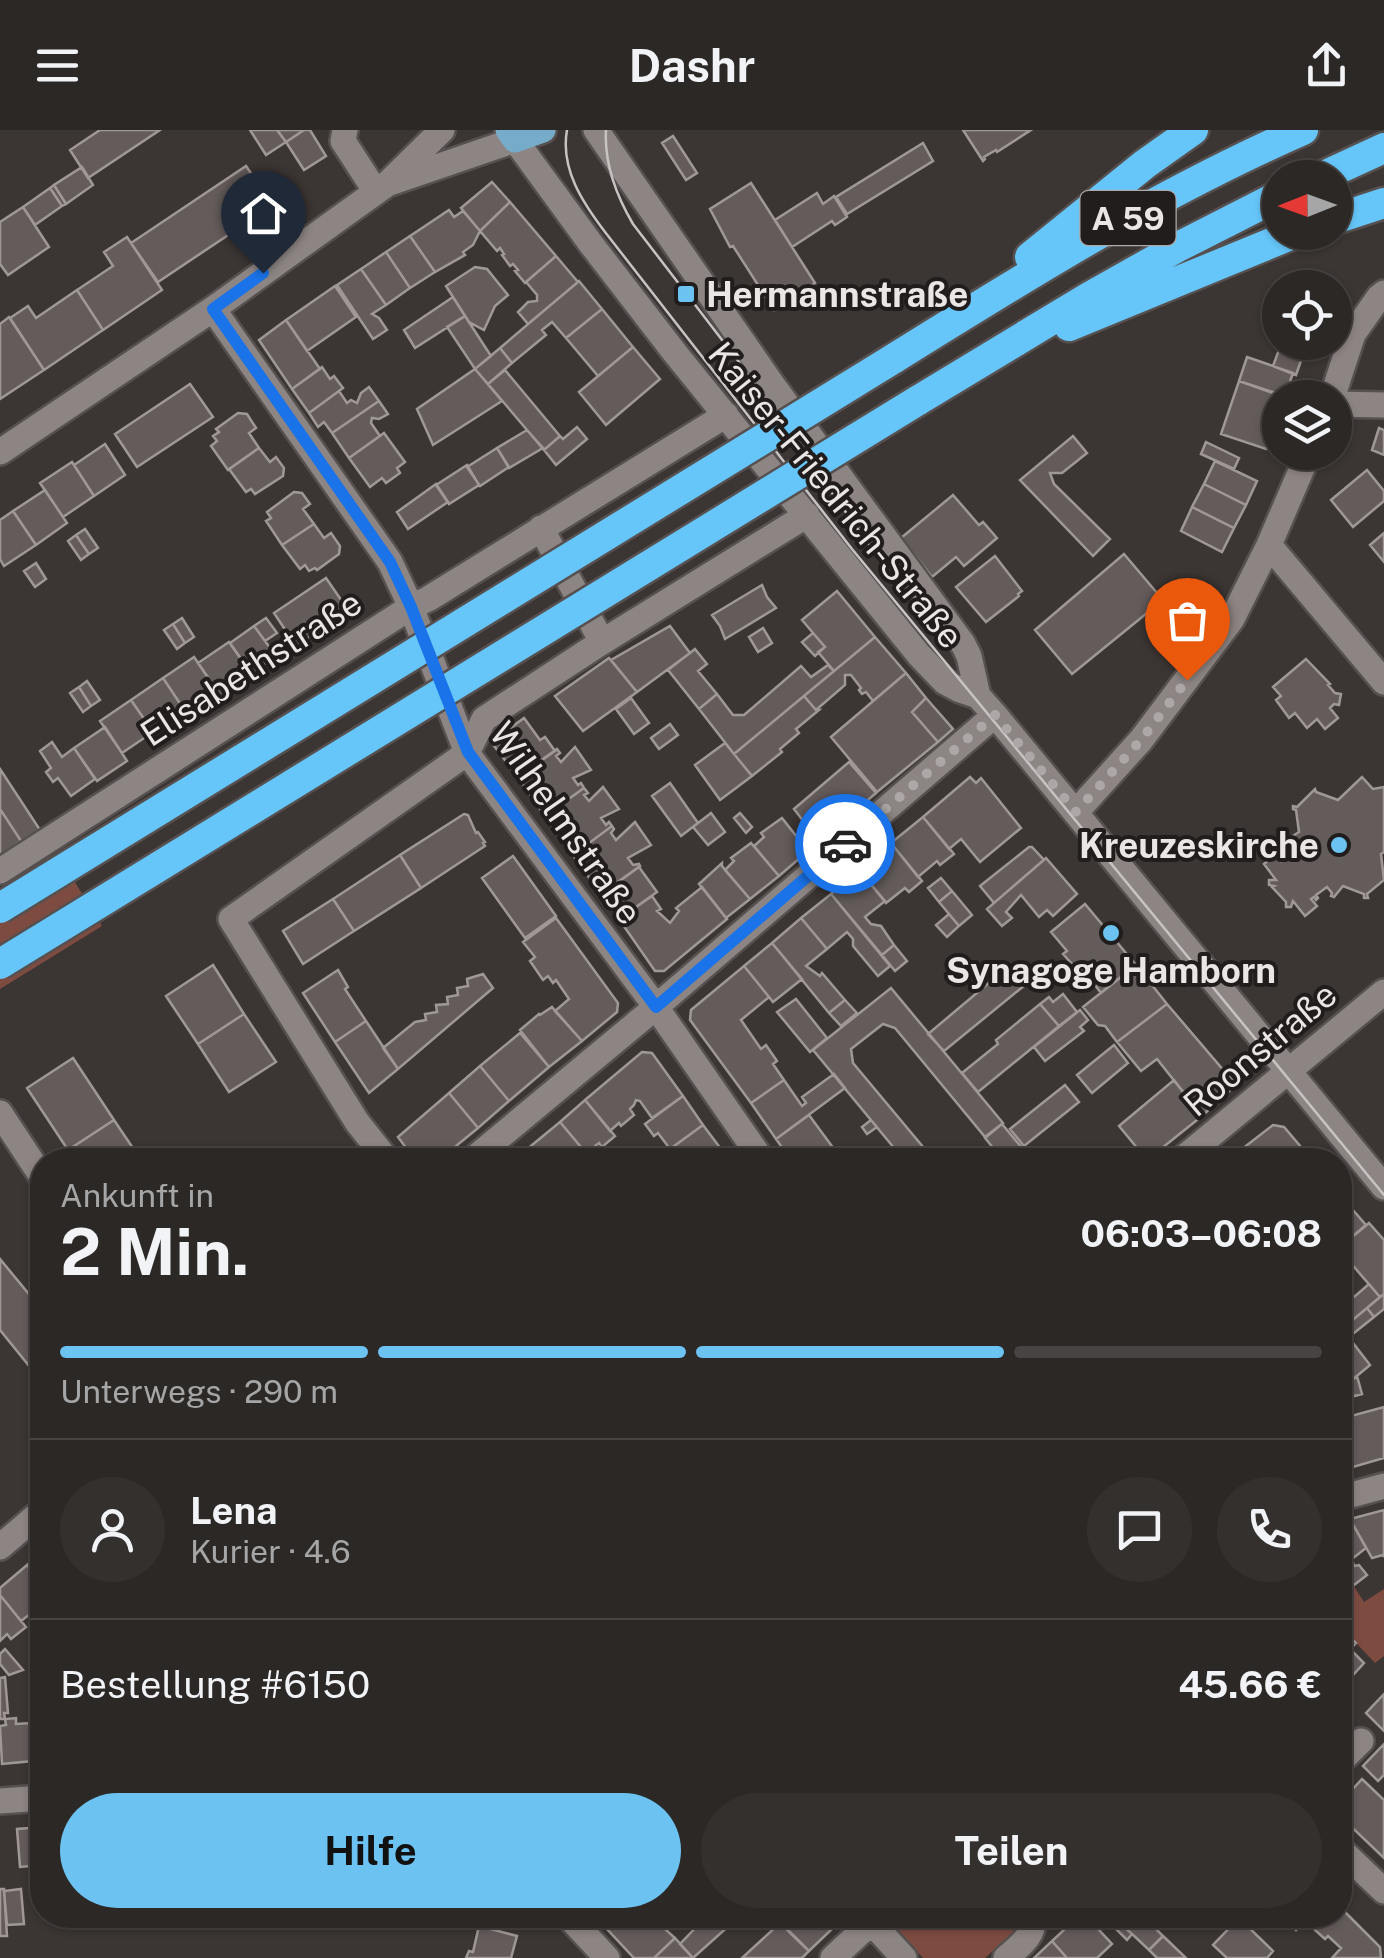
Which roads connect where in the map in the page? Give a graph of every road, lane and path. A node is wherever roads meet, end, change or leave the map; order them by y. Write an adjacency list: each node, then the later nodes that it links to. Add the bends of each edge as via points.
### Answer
1 (345, 130): 10 (street, via 343,141)
2 (442, 130): 10 (street)
3 (543, 130): 7 (main road)
4 (596, 130): 31 (street, Kaiser-Friedrich-Straße, via 963,644)
5 (1193, 130): 17 (highway)
6 (1303, 130): 17 (highway, A 59, via 1163,199)
7 (512, 135): 10 (street); 22 (street, Kaiser-Friedrich-Straße)
8 (1384, 148): 9 (highway)
9 (1352, 163)
10 (382, 188): 16 (street)
11 (1384, 203): 13 (highway)
12 (1262, 204): 18 (highway, A 59)
13 (1352, 213)
14 (1262, 247): 18 (highway)
15 (1384, 293): 19 (street, via 1353,334)
16 (213, 309): 23 (street); 28 (street, Wilhelmstraße, via 390,562)
17 (958, 318): 35 (highway, A 59, bridge)
18 (983, 362): 36 (highway, A 59, bridge)
19 (1338, 380)
20 (1352, 404): 21 (street)
21 (1384, 405)
22 (726, 415): 25 (street, Kaiser-Friedrich-Straße); 26 (street, Elisabethstraße)
23 (0, 452)
24 (1301, 470): 27 (street)
25 (807, 516): 29 (street); 31 (street, Kaiser-Friedrich-Straße, via 932,671)
26 (541, 528): 28 (street, Elisabethstraße); 29 (street)
27 (1270, 545): 30 (street); 33 (street, via 1232,619 1141,740)
28 (411, 607): 32 (street, Wilhelmstraße); 34 (street, Elisabethstraße)
29 (602, 642): 32 (street, via 484,718)
30 (1384, 682)
31 (986, 706): 33 (street, Kaiser-Friedrich-Straße); 38 (street)
32 (468, 752): 38 (street, Wilhelmstraße); 41 (street, via 231,920)
33 (1076, 812): 39 (street, Kaiser-Friedrich-Straße)
34 (0, 872)
35 (0, 908)
36 (0, 964)
37 (1384, 992): 39 (street, Roonstraße)
38 (656, 1007): 42 (street); 43 (street, Wilhelmstraße)
39 (1288, 1070): 44 (street, Roonstraße); 46 (street, Kaiser-Friedrich-Straße)
40 (0, 1113): 45 (street)
41 (377, 1148)
42 (486, 1148)
43 (754, 1148)
44 (1194, 1148)
45 (30, 1159)
46 (1384, 1186)
47 (1384, 1486): 48 (street)
48 (1352, 1495)
49 (30, 1521): 50 (street)
50 (0, 1547)
51 (1360, 1741): 52 (street)
52 (1352, 1749)
53 (30, 1799): 54 (street)
54 (0, 1801)
55 (1352, 1860): 56 (street)
56 (1384, 1891)
57 (579, 1928): 61 (street)
58 (865, 1928): 62 (street)
59 (882, 1928): 63 (street)
60 (1032, 1928): 64 (street)
61 (607, 1958)
62 (832, 1958)
63 (904, 1958)
64 (1006, 1958)

